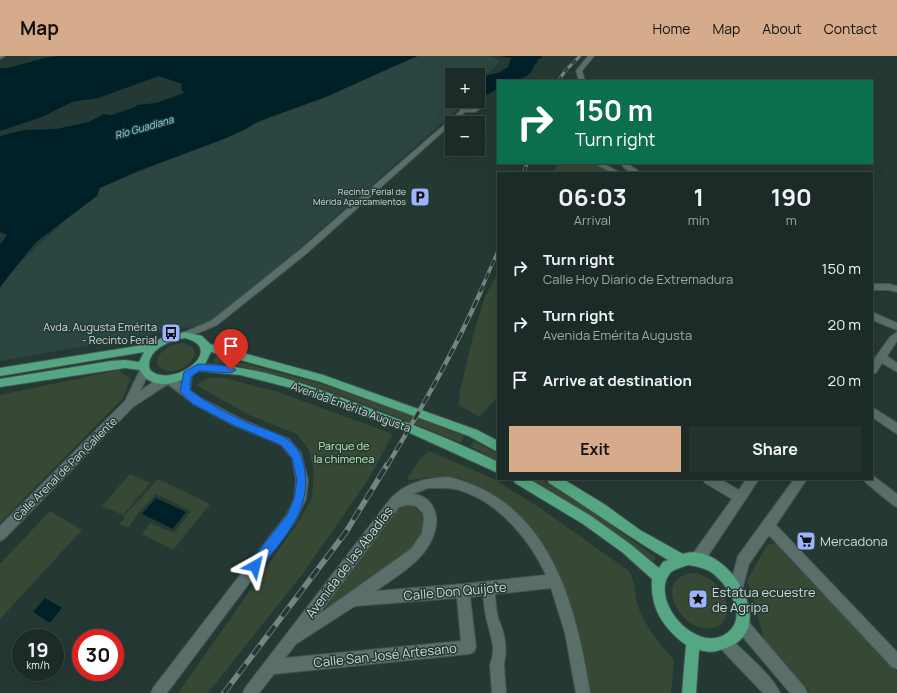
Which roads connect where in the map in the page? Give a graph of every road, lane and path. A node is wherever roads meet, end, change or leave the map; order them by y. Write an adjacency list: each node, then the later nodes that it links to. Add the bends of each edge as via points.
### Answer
1 (591, 56): 2 (street, via 579,71)
2 (582, 80)
3 (463, 110): 12 (street, via 263,284 214,323)
4 (599, 164): 6 (street)
5 (624, 164): 7 (street)
6 (616, 172)
7 (636, 172)
8 (873, 287): 9 (street)
9 (897, 289)
10 (873, 316): 11 (street)
11 (897, 328)
12 (185, 335): 14 (main road, via 169,338); 15 (main road, via 198,338)
13 (897, 335): 16 (street)
14 (155, 346): 19 (main road, via 146,356); 21 (main road)
15 (206, 347): 17 (main road, via 205,357); 29 (main road, Avenida Emérita Augusta, via 323,379 473,433)
16 (881, 357): 18 (street); 20 (street)
17 (198, 367): 22 (main road); 30 (main road, Avenida Emérita Augusta, via 231,370 278,380 315,392 463,449)
18 (897, 368)
19 (145, 369): 23 (main road, via 153,378); 24 (main road, via 125,364 111,365); 26 (street, Calle Arenal de Pan Caliente)
20 (873, 369)
21 (0, 372)
22 (187, 375): 23 (main road); 25 (street)
23 (168, 380): 25 (street); 26 (street, Calle Arenal de Pan Caliente)
24 (0, 383)
25 (185, 392): 57 (street, via 237,422 285,442 297,456 302,480 300,499 291,518)
26 (129, 404): 41 (street, Calle Arenal de Pan Caliente)
27 (873, 412): 28 (street)
28 (897, 429)
29 (497, 446)
30 (497, 467)
31 (521, 480): 44 (main road, via 587,520)
32 (554, 480): 42 (main road)
33 (711, 480): 37 (street)
34 (752, 480): 37 (street)
35 (800, 480): 40 (street)
36 (871, 480): 38 (street)
37 (740, 497): 43 (street)
38 (897, 501)
39 (395, 502): 45 (street, via 407,491 438,482 460,484 478,491 516,520 540,551); 49 (street, Avenida de las Abadías, via 418,501 426,507 431,520 429,533 416,553); 51 (street, Avenida de las Abadías)
40 (768, 527): 46 (street, via 743,561); 54 (street)
41 (0, 535)
42 (680, 560): 43 (main road); 44 (main road, via 668,566)
43 (697, 560): 46 (main road, via 719,570)
44 (660, 577): 52 (main road, via 657,588 663,612 681,634)
45 (555, 581): 47 (street, Calle Don Quijote); 60 (street, via 573,634)
46 (736, 590): 50 (main road, via 743,608)
47 (463, 591): 49 (street, Calle Don Quijote); 56 (street, Calle San José Artesano, via 469,647)
48 (489, 594): 55 (street, via 500,656)
49 (354, 599): 51 (street, Avenida de las Abadías)
50 (742, 625): 53 (main road, via 736,636); 63 (street)
51 (290, 641): 56 (street, Avenida de las Abadías)
52 (693, 641): 53 (main road, via 715,646); 61 (main road)
53 (725, 643): 62 (street, via 759,676)
54 (897, 662)
55 (497, 665): 59 (street)
56 (270, 667): 58 (street, Avenida de las Abadías)
57 (158, 693)
58 (250, 693)
59 (499, 693)
60 (583, 693)
61 (689, 693)
62 (772, 693)
63 (800, 693)

